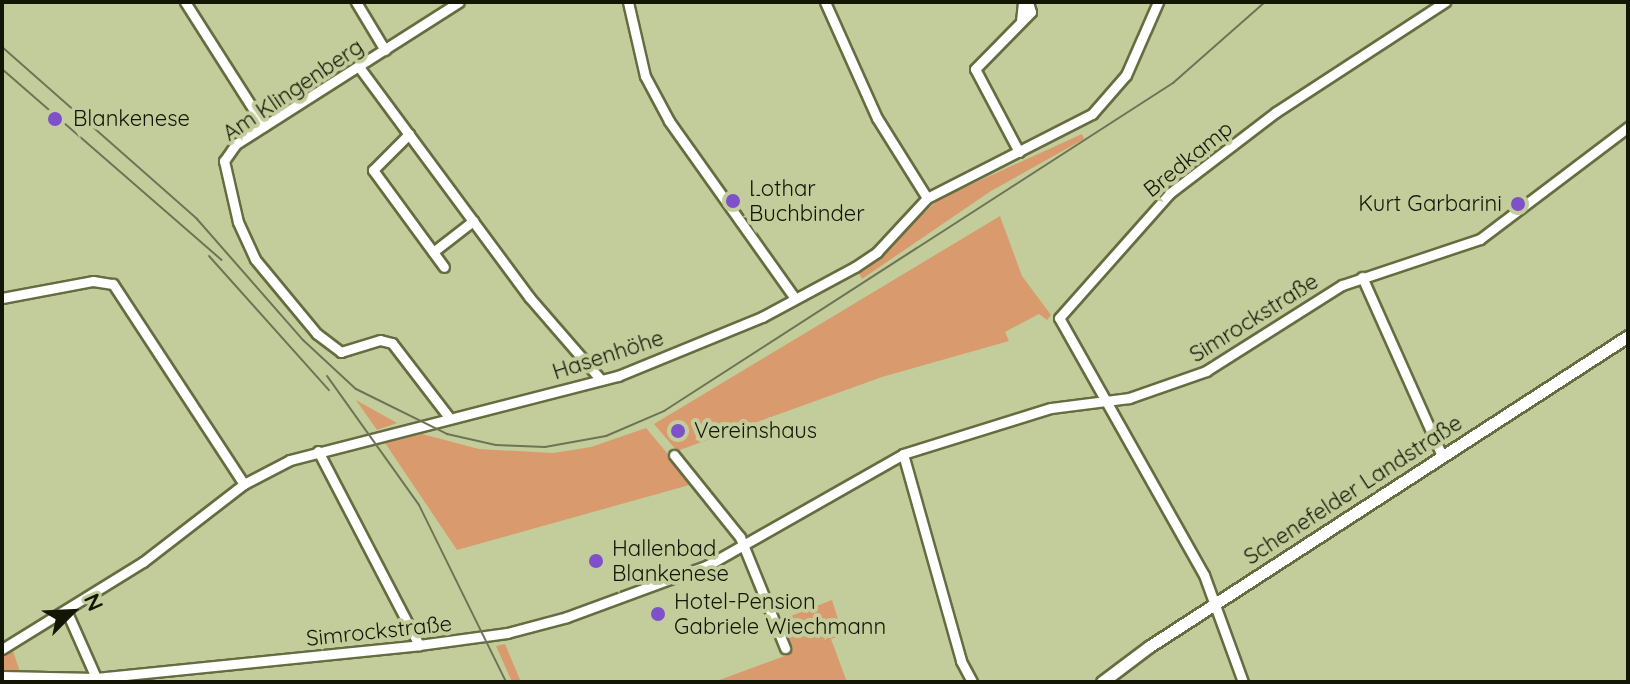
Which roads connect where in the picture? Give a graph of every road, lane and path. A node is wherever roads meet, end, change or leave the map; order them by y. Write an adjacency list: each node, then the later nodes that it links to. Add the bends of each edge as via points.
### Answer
1 (185, 2): 11 (street)
2 (356, 2): 9 (street)
3 (459, 2): 9 (street, Am Klingenberg)
4 (628, 2): 21 (street, via 645,76 669,121)
5 (825, 2): 15 (street, via 877,118)
6 (1026, 2): 14 (street, via 1031,12 975,69)
7 (1158, 2): 14 (street, Hasenhöhe, via 1126,75 1105,103)
8 (1445, 2): 24 (street, Bredkamp, via 1276,112 1170,193 1062,313 1062,326)
9 (385, 50): 10 (street, Am Klingenberg)
10 (359, 67): 11 (street, Am Klingenberg); 13 (street)
11 (264, 126): 25 (street, Am Klingenberg, via 231,148 224,161 238,222 259,265 336,351 350,352 380,340 392,343)
12 (1628, 127): 19 (street, Simrockstraße, via 1480,239)
13 (409, 134): 16 (street); 17 (street, via 373,170)
14 (1019, 152): 15 (street, Hasenhöhe)
15 (927, 198): 21 (street, Hasenhöhe, via 877,252)
16 (473, 221): 17 (street); 23 (street)
17 (433, 252): 18 (street)
18 (444, 267)
19 (1362, 277): 24 (street, Simrockstraße, via 1206,371); 29 (street)
20 (2, 298): 30 (street, via 93,281 113,284)
21 (795, 298): 23 (street, Hasenhöhe, via 762,317)
22 (1628, 336): 29 (street, Schenefelder Landstraße)
23 (601, 380): 25 (street, Hasenhöhe)
24 (1108, 402): 27 (street, Simrockstraße, via 1051,408); 32 (street)
25 (448, 416): 26 (street, Hasenhöhe)
26 (318, 451): 30 (street, Hasenhöhe); 34 (street)
27 (903, 454): 31 (street, Simrockstraße); 39 (street, via 961,661)
28 (674, 455): 31 (street)
29 (1442, 456): 32 (street, Schenefelder Landstraße)
30 (244, 484): 33 (street, Hasenhöhe, via 143,562)
31 (744, 545): 34 (street, Simrockstraße, via 694,571 560,619 485,638); 35 (street)
32 (1216, 602): 40 (street, Schenefelder Landstraße); 41 (street)
33 (66, 610): 36 (street, Hasenhöhe); 38 (street)
34 (419, 645): 38 (street, Simrockstraße)
35 (785, 648)
36 (2, 649)
37 (2, 676): 38 (street, Simrockstraße)
38 (97, 680)
39 (972, 682)
40 (1102, 682)
41 (1243, 682)

